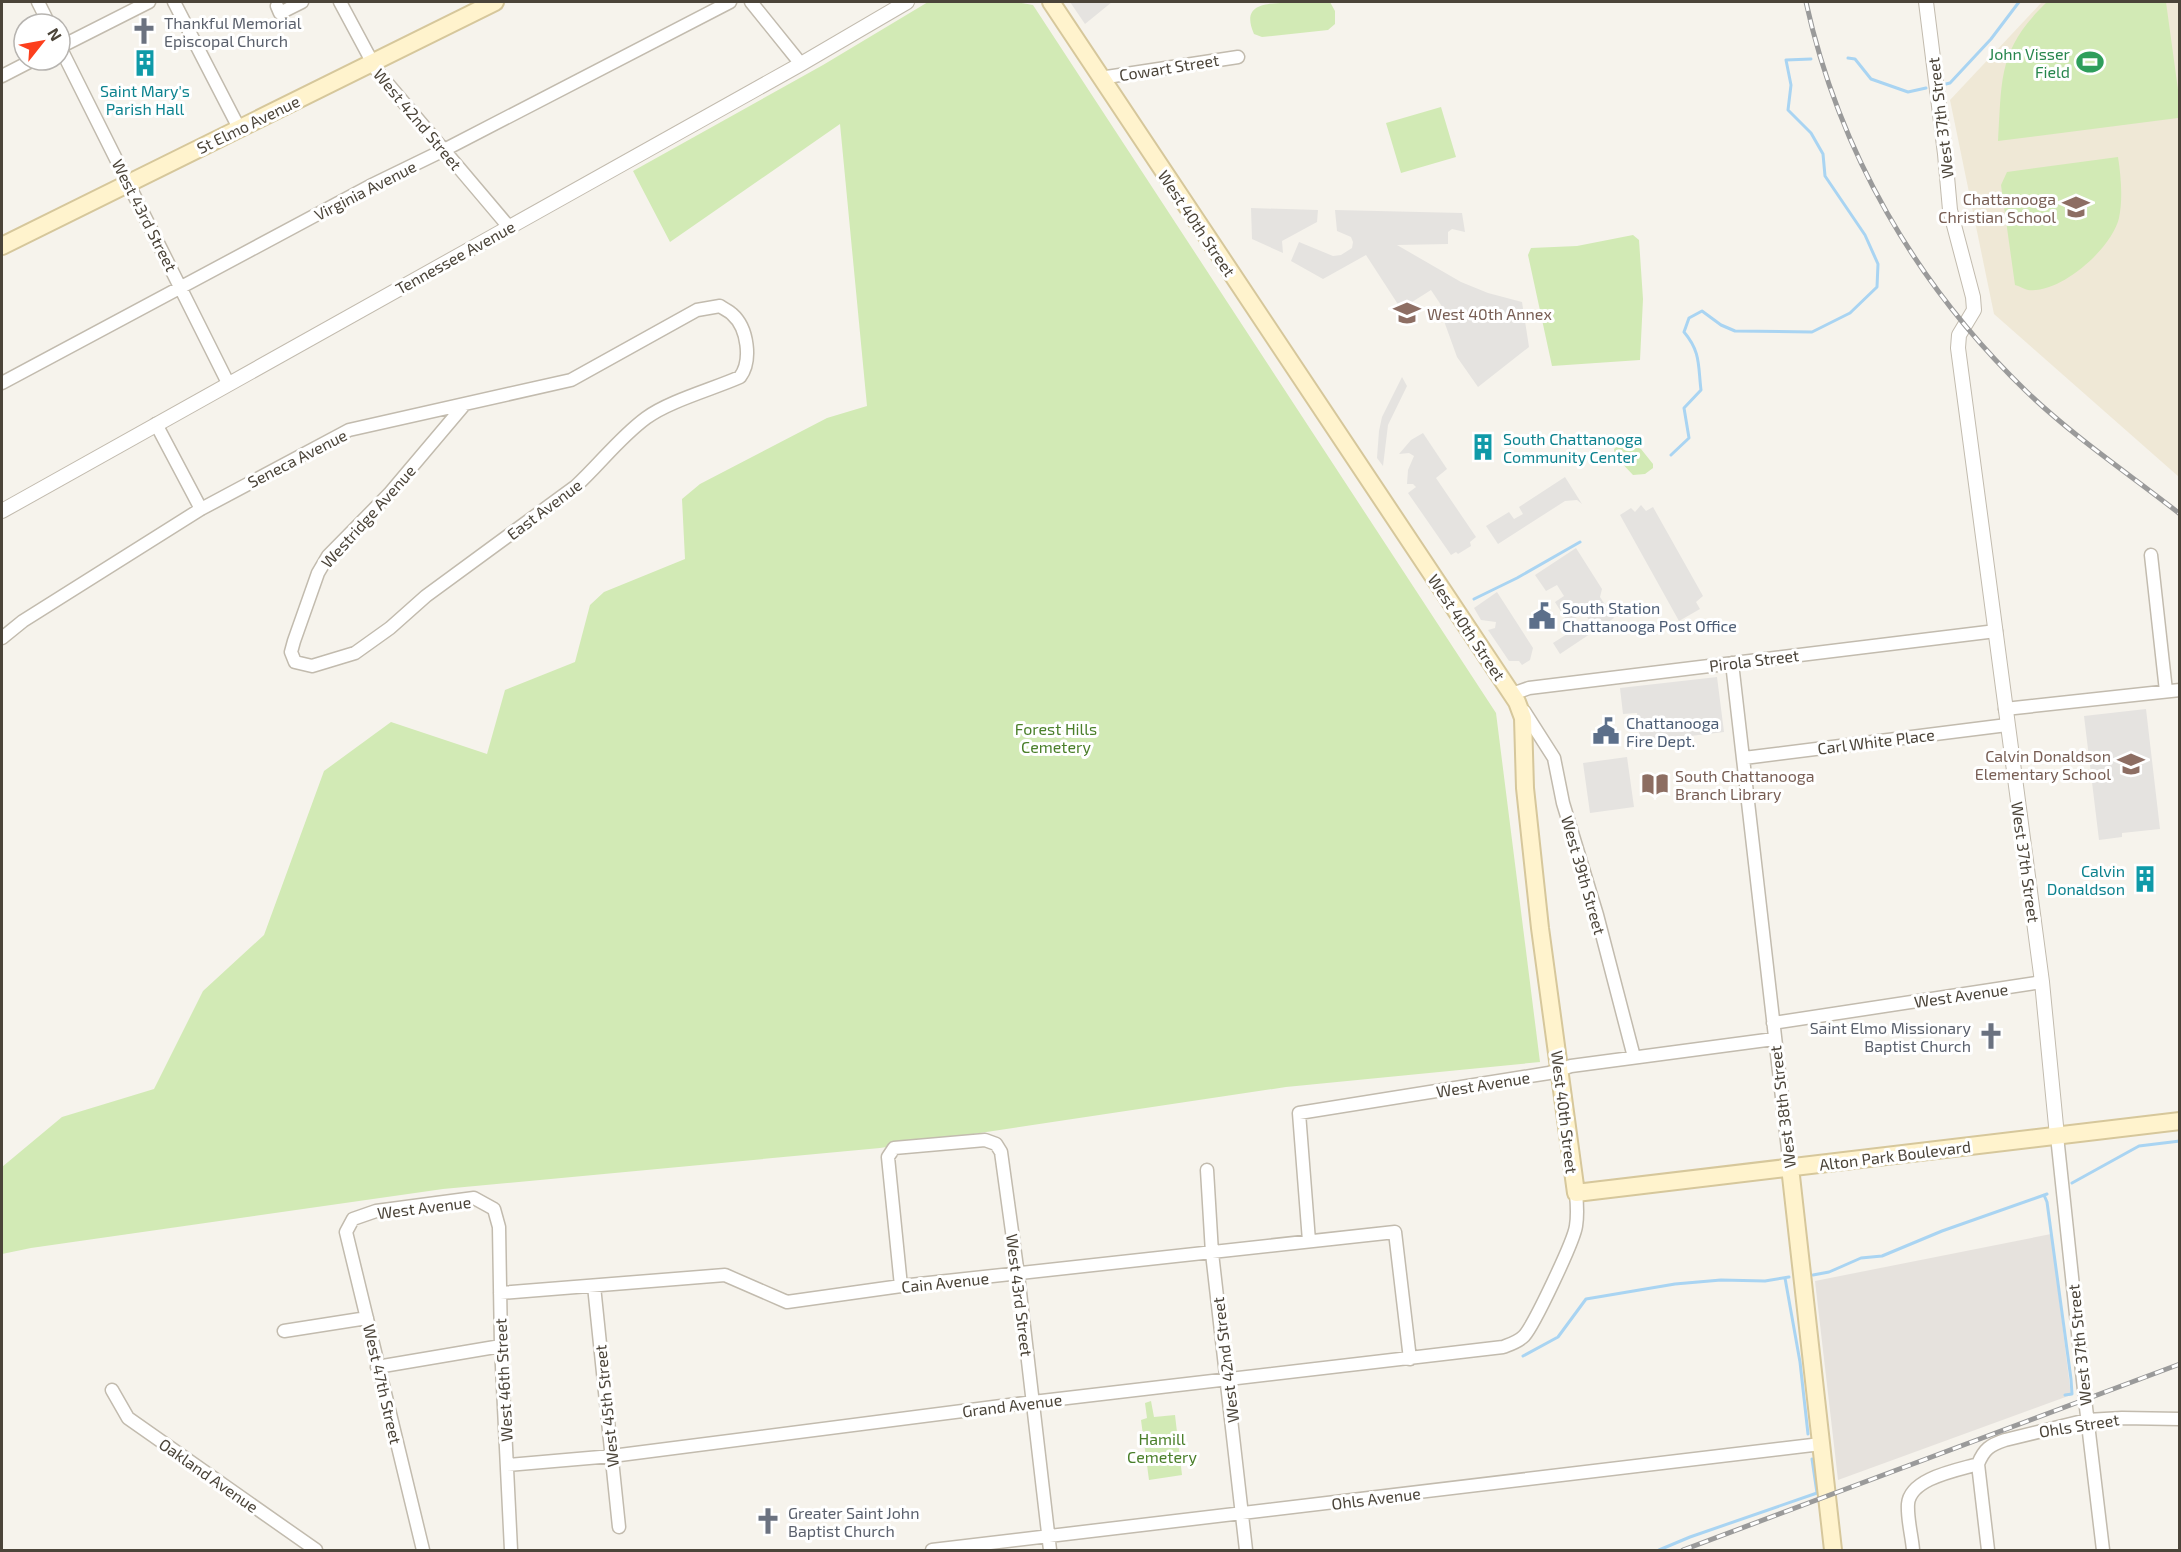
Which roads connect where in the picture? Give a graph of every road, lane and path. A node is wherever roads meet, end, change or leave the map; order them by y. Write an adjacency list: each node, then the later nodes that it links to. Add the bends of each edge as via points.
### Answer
1 (149, 2): 12 (street)
2 (174, 2): 18 (street)
3 (302, 2): 11 (street, via 280,13)
4 (340, 2): 14 (street, West 42nd Street)
5 (495, 2): 14 (main road, St Elmo Avenue)
6 (730, 2): 19 (street, Virginia Avenue)
7 (751, 2): 15 (street)
8 (907, 2): 15 (street, Tennessee Avenue)
9 (1051, 2): 17 (main road, West 40th Street)
10 (1926, 2): 32 (street, West 37th Street, via 1950,210 1973,297 1974,310 1959,335 1958,348)
11 (277, 6)
12 (72, 41)
13 (1238, 57): 17 (street, Cowart Street)
14 (371, 63): 18 (main road, St Elmo Avenue); 19 (street, West 42nd Street)
15 (801, 64): 21 (street, Tennessee Avenue)
16 (72, 71): 20 (street, West 43rd Street)
17 (1100, 78): 38 (main road, West 40th Street)
18 (238, 128): 20 (main road, St Elmo Avenue)
19 (444, 150): 21 (street, West 42nd Street); 23 (street, Virginia Avenue)
20 (129, 183): 22 (main road, St Elmo Avenue); 23 (street, West 43rd Street)
21 (509, 227): 26 (street, Tennessee Avenue)
22 (2, 246)
23 (182, 287): 25 (street, Virginia Avenue); 26 (street, West 43rd Street)
24 (720, 306): 27 (street, Seneca Avenue, via 697,310 571,380); 34 (street, East Avenue, via 734,315 746,344 746,362 740,378 648,417 576,486 356,652 312,666 295,662 291,652)
25 (2, 383)
26 (228, 383): 28 (street, Tennessee Avenue)
27 (465, 404): 29 (street, Seneca Avenue, via 349,430); 34 (street, Westridge Avenue, via 389,494 328,556)
28 (156, 424): 29 (street); 30 (street, Tennessee Avenue)
29 (201, 508): 33 (street, Seneca Avenue)
30 (2, 511)
31 (2151, 555): 37 (street)
32 (1996, 630): 35 (street, Pirola Street); 39 (street, West 37th Street)
33 (2, 638)
34 (294, 641)
35 (1732, 663): 38 (street, Pirola Street, via 1529,687); 41 (street, West 38th Street)
36 (2180, 690): 37 (street)
37 (2166, 691): 39 (street)
38 (1515, 698): 45 (street, West 39th Street, via 1554,758); 46 (main road, West 40th Street, via 1523,718 1525,788)
39 (2005, 709): 40 (street, West 37th Street)
40 (2007, 725): 41 (street, Carl White Place); 42 (street, West 37th Street)
41 (1744, 758): 43 (street, West 38th Street)
42 (2042, 982): 43 (street, West Avenue); 48 (street, West 37th Street)
43 (1773, 1023): 44 (street, West 38th Street)
44 (1774, 1039): 45 (street, West Avenue); 49 (street, West 38th Street)
45 (1634, 1057): 46 (street, West Avenue)
46 (1560, 1070): 51 (main road, West 40th Street); 54 (street, West Avenue, via 1299,1113)
47 (2180, 1121): 48 (main road, Alton Park Boulevard)
48 (2057, 1136): 49 (main road, Alton Park Boulevard); 70 (street, West 37th Street)
49 (1790, 1167): 51 (main road, Alton Park Boulevard); 71 (main road, West 38th Street)
50 (1207, 1170): 55 (street, West 42nd Street)
51 (1576, 1193): 62 (street, West 40th Street, via 1576,1228 1568,1248 1530,1327)
52 (494, 1209): 53 (street, West Avenue, via 474,1198 376,1211); 59 (street, West 46th Street, via 499,1227)
53 (353, 1219): 60 (street, West 47th Street, via 346,1232)
54 (1309, 1241): 55 (street, Cain Avenue); 64 (street, Cain Avenue, via 1395,1232)
55 (1212, 1253): 56 (street, Cain Avenue); 66 (street, West 42nd Street)
56 (1018, 1275): 58 (street, Cain Avenue); 58 (street, West 43rd Street, via 1001,1152 996,1144 985,1140 894,1148 888,1157); 68 (street, West 43rd Street)
57 (594, 1286): 58 (street, Cain Avenue, via 725,1275 787,1302); 59 (street, Cain Avenue); 72 (street, West 45th Street)
58 (901, 1286)
59 (500, 1293): 63 (street, West 46th Street)
60 (367, 1318): 61 (street); 65 (street, West 47th Street)
61 (284, 1331)
62 (1515, 1342): 64 (street, Grand Avenue, via 1503,1347)
63 (501, 1346): 65 (street); 74 (street, West 46th Street)
64 (1410, 1359): 66 (street, Grand Avenue)
65 (377, 1367): 79 (street, West 47th Street)
66 (1227, 1381): 68 (street, Grand Avenue); 75 (street, West 42nd Street)
67 (112, 1390): 78 (street, Oakland Avenue, via 128,1418)
68 (1033, 1402): 72 (street, Grand Avenue); 77 (street, West 43rd Street)
69 (2180, 1419): 70 (street, Ohls Street)
70 (2087, 1420): 73 (street, Ohls Street, via 1994,1444 1983,1450); 87 (street, West 37th Street)
71 (1821, 1444): 75 (street, Ohls Avenue); 84 (main road, West 38th Street)
72 (612, 1456): 74 (street, Grand Avenue); 76 (street, West 45th Street)
73 (1978, 1464): 85 (street, via 1921,1483 1911,1494 1908,1503); 86 (street)
74 (507, 1465): 80 (street, West 46th Street)
75 (1242, 1514): 77 (street, Ohls Avenue); 83 (street, West 42nd Street)
76 (619, 1527)
77 (1049, 1535): 81 (street, Ohls Avenue); 82 (street, West 43rd Street)
78 (316, 1551)
79 (423, 1551)
80 (511, 1551)
81 (932, 1551)
82 (1050, 1551)
83 (1246, 1551)
84 (1833, 1551)
85 (1913, 1551)
86 (1988, 1551)
87 (2103, 1551)

